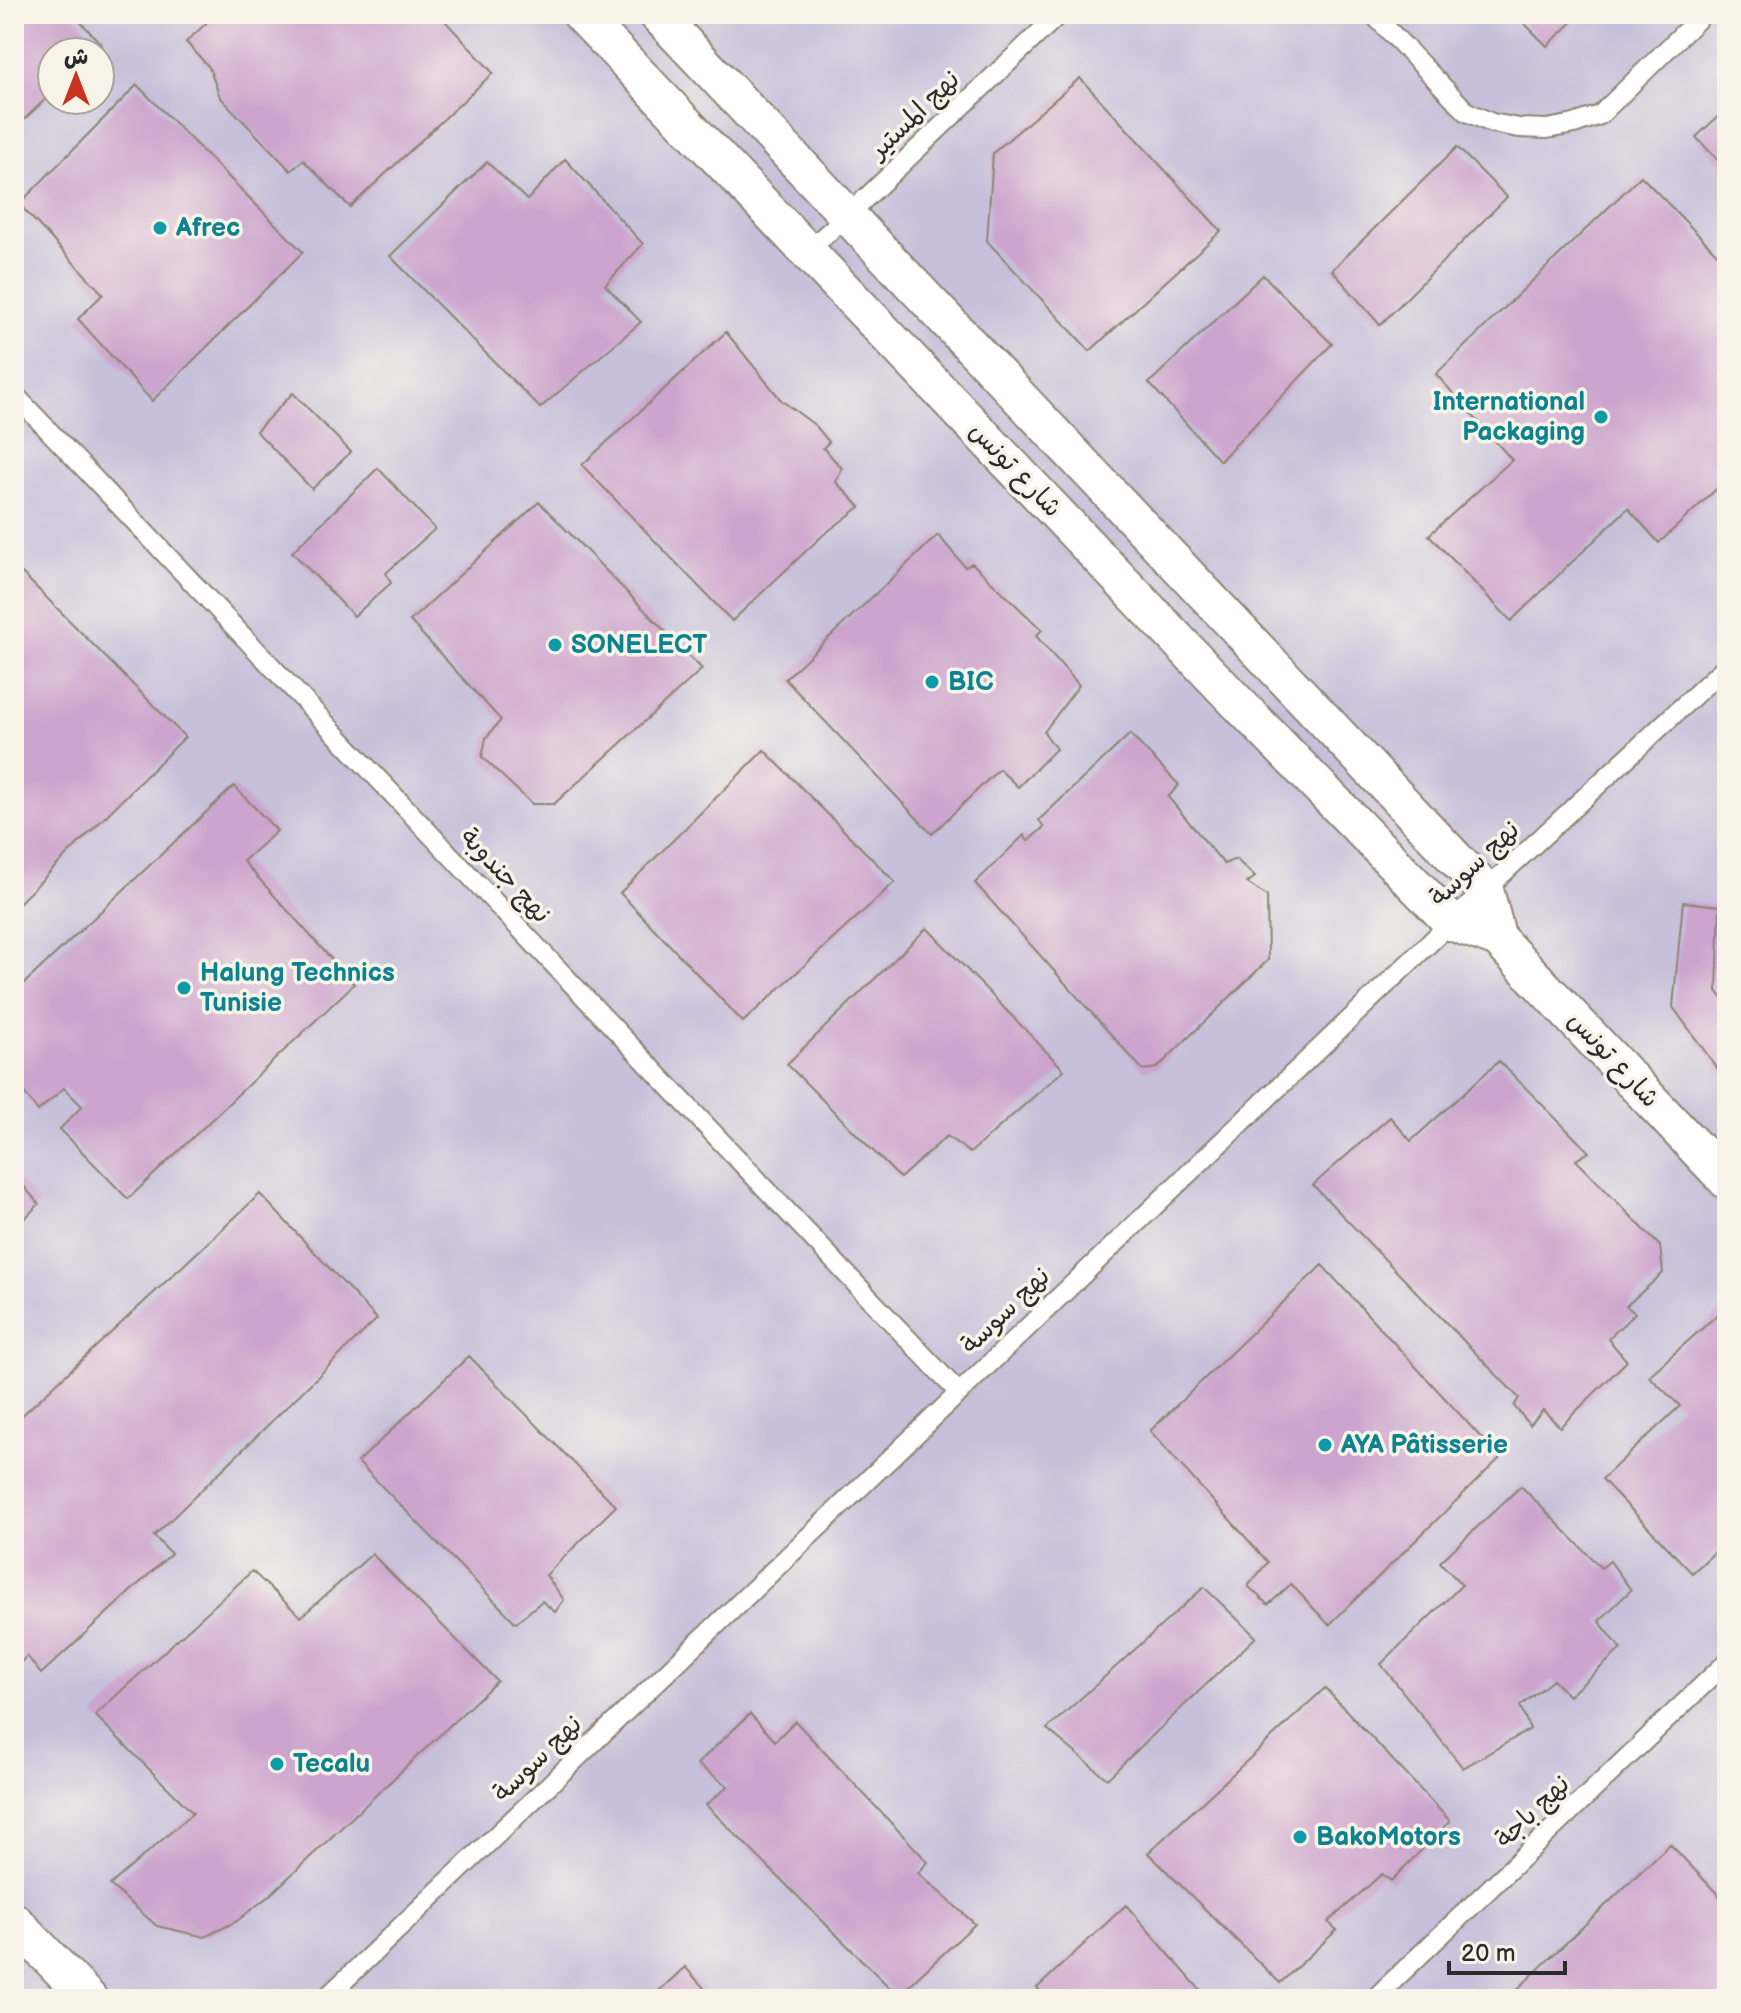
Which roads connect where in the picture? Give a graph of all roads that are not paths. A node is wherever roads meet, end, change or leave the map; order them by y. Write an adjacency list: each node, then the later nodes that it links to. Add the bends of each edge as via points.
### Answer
1 (581, 14): 7 (street, شارع تونس)
2 (657, 14): 6 (street, شارع تونس)
3 (1059, 14): 6 (lane, نهج المستير)
4 (1373, 14): 5 (lane, via 1467,112 1492,123 1547,129 1600,115)
5 (1703, 14)
6 (848, 215): 7 (lane, نهج المستير); 10 (street, شارع تونس)
7 (806, 252): 11 (street, شارع تونس)
8 (14, 394): 14 (lane, نهج جندوبة)
9 (1727, 665): 10 (lane, نهج سوسة)
10 (1485, 890): 11 (lane, نهج سوسة); 12 (street)
11 (1451, 922): 12 (street); 14 (lane, نهج سوسة)
12 (1498, 939): 13 (street, شارع تونس)
13 (1727, 1181)
14 (959, 1393): 18 (lane, نهج سوسة)
15 (1727, 1662): 19 (lane, نهج باجة)
16 (14, 1921): 17 (street)
17 (89, 1999)
18 (325, 1999)
19 (1374, 1999)

